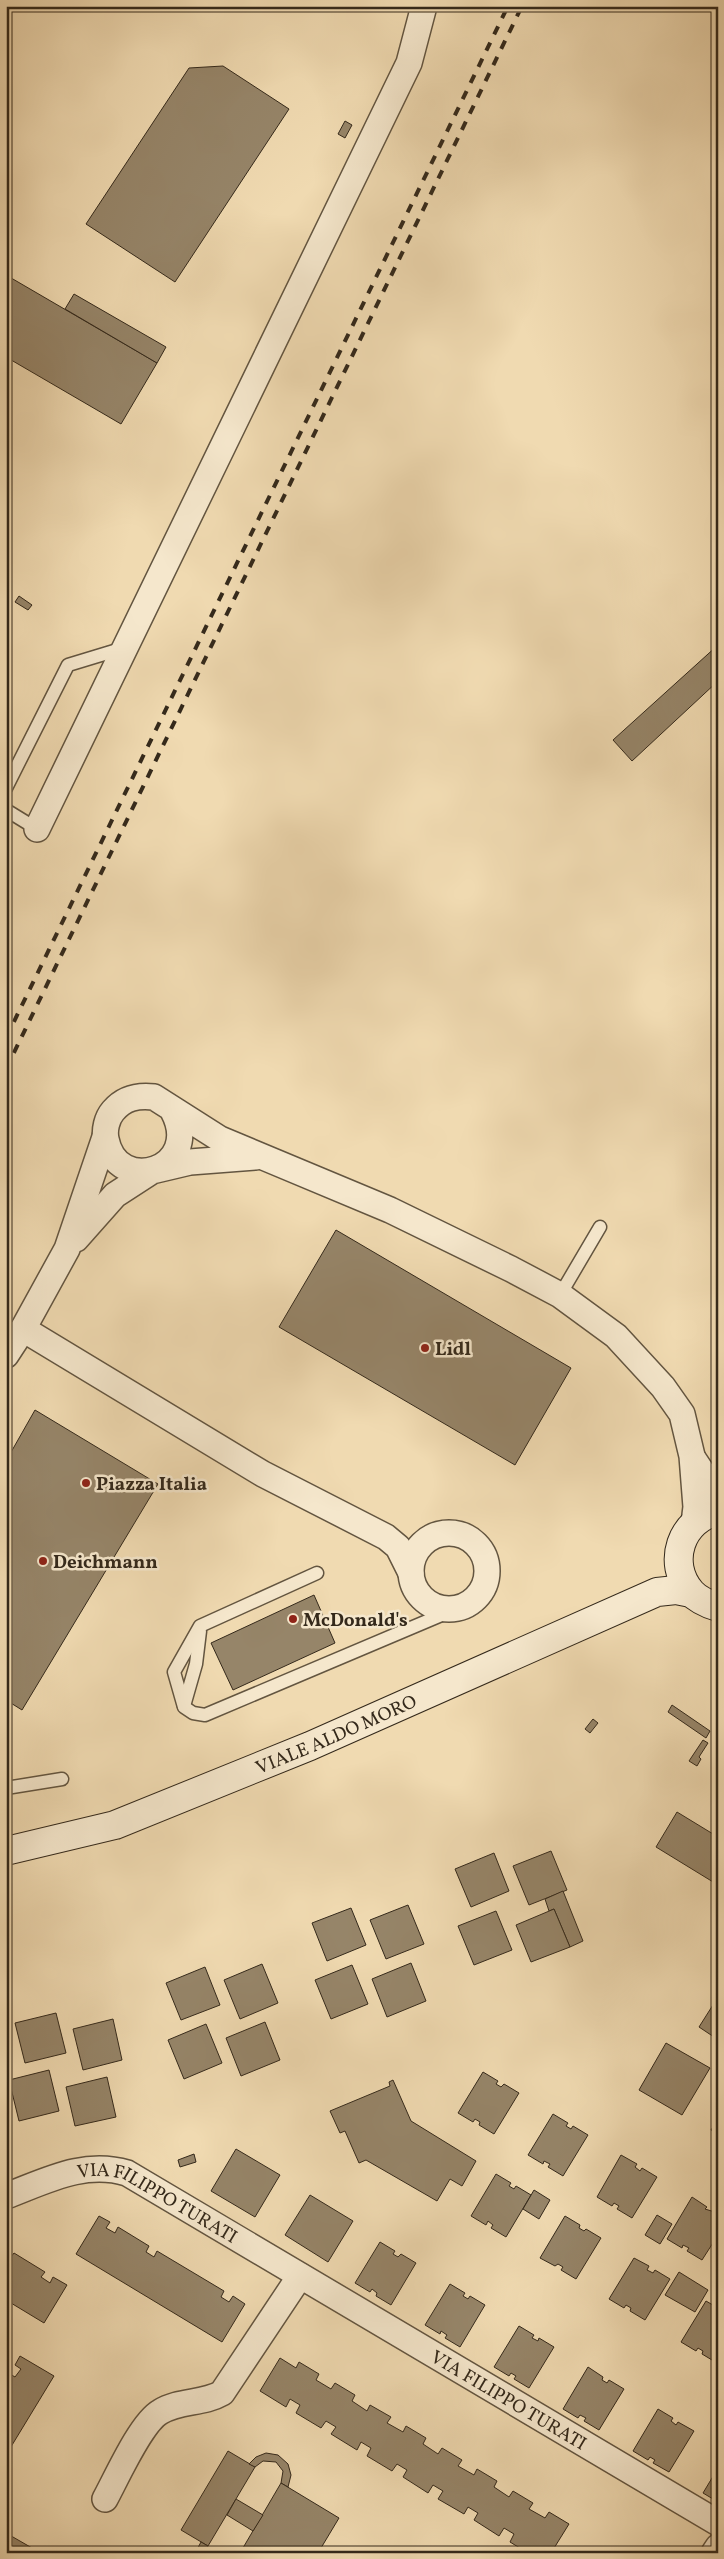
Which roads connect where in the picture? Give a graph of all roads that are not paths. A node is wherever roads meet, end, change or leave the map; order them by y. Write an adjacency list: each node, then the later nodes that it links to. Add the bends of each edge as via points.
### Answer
1 (424, 6): 2 (street, via 409,64)
2 (124, 648): 3 (lane, via 68,665); 5 (street)
3 (6, 788)
4 (6, 810): 5 (lane)
5 (36, 829)
6 (173, 1111): 7 (street, via 154,1097 130,1098 111,1113); 8 (street, via 220,1139); 9 (street, via 181,1134 179,1146 169,1161)
7 (105, 1136): 9 (street, via 108,1149 126,1168); 11 (street)
8 (266, 1157): 9 (street, via 190,1162); 12 (street, via 390,1210)
9 (152, 1171): 11 (street, via 115,1195)
10 (600, 1227): 12 (lane)
11 (68, 1249): 13 (street)
12 (560, 1295): 15 (street, via 616,1336 663,1387 682,1414)
13 (24, 1329): 14 (street); 18 (street, via 263,1474)
14 (6, 1355)
15 (692, 1456): 16 (street); 17 (street, via 696,1507)
16 (718, 1496)
17 (706, 1517): 20 (main road, VIALE ALDO MORO, via 682,1542)
18 (386, 1537): 19 (street, via 403,1540); 22 (street, via 398,1547)
19 (432, 1537): 22 (street, via 417,1549); 26 (street, via 460,1534 480,1548 485,1559 486,1577 479,1594)
20 (678, 1565): 23 (main road, VIALE ALDO MORO); 24 (main road, via 682,1580)
21 (317, 1573): 27 (lane)
22 (411, 1573): 26 (street, via 414,1586 432,1605 444,1609)
23 (657, 1592): 24 (main road, VIALE ALDO MORO, via 676,1590); 31 (main road, VIALE ALDO MORO, via 310,1746 115,1825)
24 (691, 1593): 25 (main road, VIALE ALDO MORO)
25 (718, 1607)
26 (458, 1608): 28 (lane, via 205,1715)
27 (200, 1626): 28 (lane, via 196,1664); 28 (lane, via 174,1672)
28 (184, 1707)
29 (62, 1779): 30 (lane)
30 (6, 1788)
31 (6, 1851)
32 (6, 2196): 33 (street, VIA FILIPPO TURATI, via 79,2170 111,2168 127,2173)
33 (300, 2276): 34 (street, via 222,2393 160,2412 147,2424); 35 (street, VIA FILIPPO TURATI)
34 (105, 2499)
35 (718, 2523)
36 (718, 2546): 37 (street)
37 (714, 2553)

